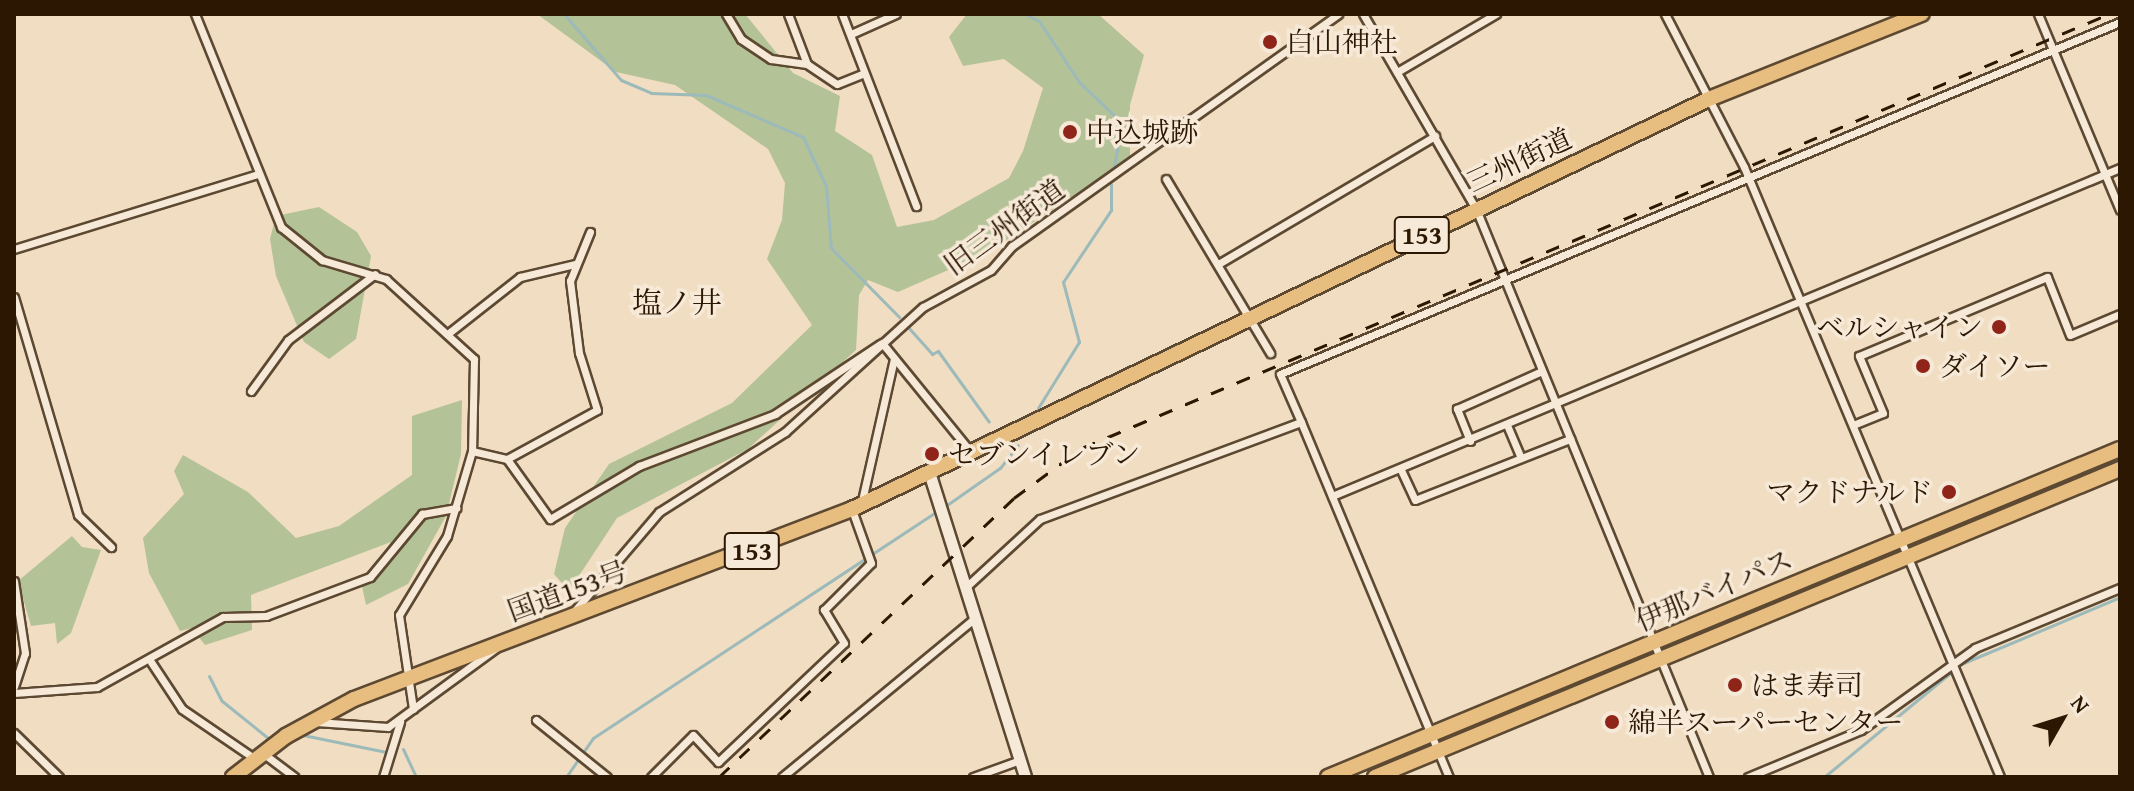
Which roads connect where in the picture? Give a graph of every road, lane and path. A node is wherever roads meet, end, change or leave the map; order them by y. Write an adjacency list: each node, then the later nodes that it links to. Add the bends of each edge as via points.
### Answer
1 (195, 14): 21 (street)
2 (726, 14): 15 (street, via 758,53)
3 (788, 14): 15 (street)
4 (842, 14): 13 (street)
5 (896, 14): 13 (street)
6 (1338, 14): 39 (street, 旧三州街道, via 1256,65 1150,153 1012,246 991,270 923,307)
7 (1363, 14): 16 (street)
8 (1496, 14): 16 (street)
9 (1665, 14): 18 (street)
10 (1922, 14): 18 (highway, 三州街道 / 153)
11 (2038, 14): 14 (street)
12 (2120, 22): 14 (street)
13 (851, 34): 17 (street)
14 (2052, 50): 22 (street); 23 (street)
15 (807, 64): 17 (street, via 837,84)
16 (1397, 72): 19 (street)
17 (864, 73): 25 (street)
18 (1709, 99): 23 (street); 26 (highway, 三州街道 / 153)
19 (1435, 136): 26 (street); 30 (street)
20 (2120, 168): 22 (street)
21 (258, 174): 29 (street); 32 (street, via 295,245)
22 (2106, 174): 27 (street); 35 (street)
23 (1748, 178): 33 (street); 35 (street)
24 (1166, 179): 30 (street)
25 (916, 206)
26 (1476, 209): 33 (street); 37 (highway, 三州街道 / 153)
27 (2120, 210)
28 (590, 232): 31 (street)
29 (14, 249)
30 (1220, 263): 37 (street)
31 (575, 264): 38 (street, via 543,266 520,277); 54 (street, via 579,353 597,410)
32 (375, 274): 38 (street); 43 (street, via 288,340)
33 (1503, 281): 42 (street); 45 (street, via 1280,374)
34 (14, 297): 62 (street, via 78,515)
35 (1801, 302): 44 (street); 47 (street)
36 (2120, 314): 47 (street, via 2070,335 2047,277 1859,356 1883,413)
37 (1250, 318): 40 (street); 52 (highway, 三州街道 / 153)
38 (450, 332): 51 (street, via 465,345 477,375)
39 (882, 343): 41 (street); 54 (street, via 775,414 639,466 550,519); 67 (street, 旧三州街道, via 785,432 644,524)
40 (1270, 353)
41 (894, 359): 52 (street); 59 (street)
42 (1542, 371): 44 (street); 49 (street, via 1457,409)
43 (251, 391)
44 (1555, 404): 46 (street); 48 (street)
45 (1301, 422): 58 (street); 65 (street, via 1040,519)
46 (1507, 425): 49 (street); 53 (street)
47 (1853, 425): 61 (street)
48 (1570, 439): 53 (street); 70 (street)
49 (1470, 441): 56 (street)
50 (2120, 449): 61 (highway, 伊那バイパス)
51 (472, 451): 54 (street); 60 (street)
52 (970, 451): 57 (highway, 三州街道 / 153)
53 (1520, 456): 56 (street, via 1415,500)
54 (507, 459)
55 (2120, 469): 63 (highway, 伊那バイパス)
56 (1401, 470): 58 (street)
57 (929, 472): 59 (highway, 国道153号 / 153); 65 (street)
58 (1332, 496): 82 (street)
59 (856, 507): 67 (highway, 国道153号 / 153); 91 (street, via 870,554 824,610 844,643 718,762 693,735)
60 (456, 508): 72 (street, via 422,514 370,577 266,616 223,617); 74 (street, via 439,553 399,615)
61 (1901, 540): 63 (street); 70 (highway, 伊那バイパス)
62 (111, 547)
63 (1907, 555): 71 (highway, 伊那バイパス); 73 (street)
64 (15, 587): 75 (street, via 25,653)
65 (966, 587): 68 (street)
66 (2120, 588): 73 (street)
67 (569, 618): 69 (highway, 国道153号 / 153)
68 (975, 618): 85 (street); 92 (street)
69 (500, 644): 74 (highway, 国道153号 / 153); 77 (street)
70 (1651, 645): 71 (street); 82 (highway, 伊那バイパス)
71 (1659, 661): 83 (highway, 伊那バイパス); 98 (street)
72 (151, 662): 76 (street, via 87,690); 84 (street, via 182,709)
73 (1953, 667): 99 (street, via 1861,730); 100 (street)
74 (405, 678): 77 (street); 79 (highway, 国道153号 / 153)
75 (14, 686)
76 (14, 693)
77 (413, 709): 80 (street)
78 (536, 720): 90 (street, via 582,751)
79 (311, 721): 80 (street, via 365,731); 84 (highway, 国道153号 / 153)
80 (400, 722): 89 (street)
81 (14, 733): 86 (street)
82 (1431, 734): 83 (street); 95 (highway, 伊那バイパス)
83 (1438, 750): 96 (highway, 伊那バイパス); 97 (street)
84 (259, 756): 87 (highway, 国道153号 / 153); 88 (street)
85 (1020, 760): 93 (street); 94 (street)
86 (59, 777)
87 (233, 777)
88 (294, 777)
89 (383, 777)
90 (607, 777)
91 (651, 777)
92 (782, 777)
93 (973, 777)
94 (1025, 777)
95 (1328, 777)
96 (1375, 777)
97 (1449, 777)
98 (1709, 777)
99 (1748, 777)
100 (2000, 777)

